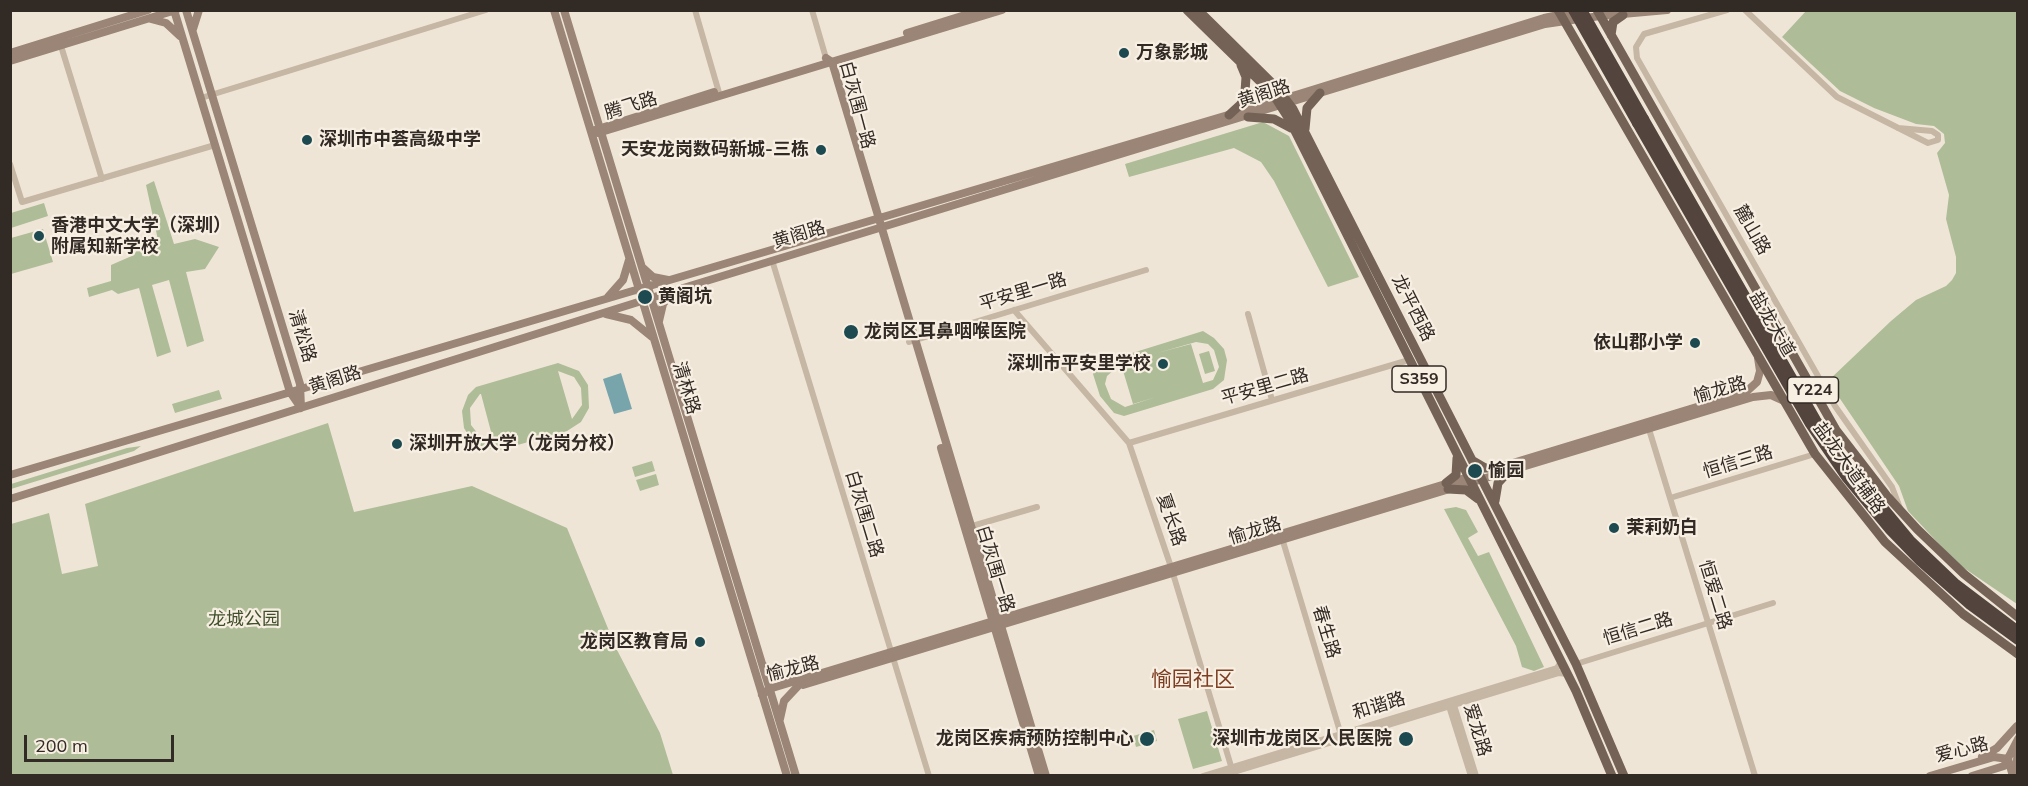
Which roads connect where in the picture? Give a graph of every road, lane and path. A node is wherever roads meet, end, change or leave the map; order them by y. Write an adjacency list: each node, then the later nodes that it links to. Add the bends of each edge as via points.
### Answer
1 (186, 10): 22 (main road, 清松路)
2 (199, 10): 22 (main road)
3 (486, 10): 34 (street)
4 (554, 10): 43 (main road, 清林路)
5 (564, 10): 43 (main road, 清林路)
6 (695, 10): 33 (street)
7 (812, 10): 29 (street)
8 (981, 10): 29 (main road, 腾飞路)
9 (1002, 10): 29 (main road, 腾飞路)
10 (1187, 10): 30 (main road, 龙平西路 / S359)
11 (1198, 10): 36 (main road, 龙平西路 / S359)
12 (1573, 10): 40 (highway, 盐龙大道, bridge)
13 (1582, 10): 20 (main road, 黄阁路); 40 (highway, 盐龙大道, bridge)
14 (1667, 10): 21 (main road, 黄阁路)
15 (1727, 10): 39 (street, 麓山路, via 1699,21 1654,29 1638,41 1637,58)
16 (1744, 10): 42 (street, via 1831,92)
17 (175, 11): 18 (main road); 24 (main road, 清松路)
18 (145, 13): 24 (main road, via 166,23); 25 (main road); 26 (main road)
19 (1599, 13): 20 (main road, 黄阁路); 21 (main road, 黄阁路); 23 (main road, 盐龙大道辅路 / Y224)
20 (1561, 15): 31 (main road, 盐龙大道辅路); 32 (main road, 黄阁路, via 1545,24); 36 (main road, 黄阁路)
21 (1623, 15): 23 (main road, via 1613,22)
22 (193, 32): 34 (main road, 清松路)
23 (1611, 35): 27 (main road, 盐龙大道辅路 / Y224)
24 (182, 39): 35 (main road, 清松路)
25 (61, 46): 28 (main road); 47 (street)
26 (10, 53)
27 (1624, 58): 31 (main road, via 1611,52 1601,55); 41 (main road, 盐龙大道辅路 / Y224)
28 (10, 61)
29 (828, 61): 33 (main road, 腾飞路); 49 (main road, 白灰围一路)
30 (1240, 63): 36 (main road, 龙平西路 / S359); 37 (main road, via 1246,77 1245,92 1240,104)
31 (1593, 72): 67 (main road, 盐龙大道辅路)
32 (1320, 93): 36 (main road, 黄阁路); 44 (main road, via 1307,108)
33 (719, 94): 43 (main road, 腾飞路)
34 (212, 95): 35 (street); 70 (main road, 清松路)
35 (201, 98): 45 (main road, 清松路)
36 (1283, 102): 37 (main road, 黄阁路); 38 (main road, 黄阁路); 44 (main road, 龙平西路 / S359)
37 (1228, 115): 49 (main road, 黄阁路)
38 (1248, 117): 44 (main road, via 1274,119); 49 (main road, 黄阁路)
39 (1670, 117): 41 (street); 91 (street, 麓山路, via 1835,406 1892,487)
40 (1640, 121): 94 (highway, 盐龙大道, via 1820,440 1862,498)
41 (1661, 122): 91 (main road, 盐龙大道辅路 / Y224, via 1826,414)
42 (1898, 128): 42 (street, via 1928,143 1939,138 1932,131)
43 (597, 131): 50 (main road, 清林路); 51 (main road, 清林路)
44 (1300, 131): 48 (main road, 龙平西路 / S359)
45 (215, 145): 47 (street); 71 (main road, 清松路)
46 (10, 164): 47 (street, via 22,202)
47 (102, 179)
48 (1324, 179): 63 (main road, 龙平西路 / S359); 64 (main road, 龙平西路 / S359)
49 (876, 223): 52 (main road, 黄阁路); 54 (main road, 黄阁路); 66 (main road, 白灰围一路)
50 (628, 254): 55 (main road, 清林路); 58 (main road, via 623,280)
51 (639, 260): 54 (main road, via 653,277); 55 (main road, 清林路)
52 (772, 260): 56 (main road, 黄阁路); 107 (street, 白灰围二路)
53 (1146, 270): 59 (street, 平安里一路)
54 (674, 279): 55 (main road, 黄阁路)
55 (643, 288): 57 (main road, 清林路); 58 (main road, 黄阁路)
56 (678, 289): 57 (main road, 黄阁路); 62 (main road, via 663,304)
57 (646, 299): 60 (main road, 黄阁路); 62 (main road, 清林路); 65 (main road, 清林路)
58 (603, 300): 70 (main road, 黄阁路)
59 (1014, 310): 66 (street, 平安里一路); 76 (street, 夏长路)
60 (600, 314): 65 (main road, via 631,320); 74 (main road, 黄阁路)
61 (1248, 314): 72 (street)
62 (660, 327): 69 (main road, 清林路)
63 (1407, 332): 64 (main road); 79 (main road, 龙平西路 / S359)
64 (1398, 337): 68 (main road, 龙平西路 / S359)
65 (654, 339): 69 (main road, 清林路)
66 (912, 342): 92 (main road, 白灰围一路)
67 (1758, 358): 73 (main road, 盐龙大道辅路); 75 (main road, 愉龙路, via 1759,377 1750,390)
68 (1409, 360): 72 (street, 平安里二路); 77 (main road, 龙平西路 / S359)
69 (671, 379): 100 (main road, 清林路)
70 (301, 389): 71 (main road, 黄阁路); 74 (main road, 清松路)
71 (290, 392): 74 (main road, 清松路); 82 (main road, 黄阁路)
72 (1272, 400): 76 (street, 平安里二路)
73 (1782, 400): 75 (main road, 愉龙路, via 1759,395); 78 (main road, 盐龙大道辅路)
74 (301, 408): 87 (main road, 黄阁路)
75 (1647, 425): 80 (main road, 愉龙路); 81 (main road, 愉龙路); 86 (street, 恒爱二路)
76 (1128, 443): 96 (street, 夏长路)
77 (1456, 453): 84 (main road, 龙平西路 / S359); 85 (main road, via 1458,470)
78 (1815, 454): 86 (street, 恒信三路); 97 (main road, 盐龙大道辅路, via 1875,531)
79 (1473, 461): 80 (main road, via 1485,468); 83 (main road, 龙平西路 / S359)
80 (1498, 468): 83 (main road, 愉龙路)
81 (1509, 471): 83 (main road, 愉龙路); 90 (main road, via 1495,489)
82 (10, 475)
83 (1480, 476): 84 (main road, 愉龙路); 90 (main road, 龙平西路 / S359)
84 (1469, 479): 85 (main road, 愉龙路); 88 (main road, 龙平西路 / S359)
85 (1447, 486): 88 (main road, via 1466,490); 93 (main road, 愉龙路)
86 (1670, 498): 103 (street, 恒爱二路)
87 (10, 499)
88 (1481, 502): 109 (main road, 龙平西路 / S359)
89 (1037, 507): 92 (street)
90 (1497, 509): 110 (main road, 龙平西路 / S359)
91 (1901, 512): 95 (main road, 盐龙大道辅路 / Y224)
92 (968, 528): 102 (main road, 白灰围一路)
93 (1282, 537): 96 (main road, 愉龙路); 117 (street, 春生路)
94 (1907, 543): 95 (main road); 97 (main road); 98 (highway, 盐龙大道)
95 (1953, 564): 101 (main road, 盐龙大道辅路 / Y224)
96 (1172, 570): 102 (main road, 愉龙路); 122 (street, 夏长路)
97 (1936, 590): 106 (main road, 盐龙大道辅路)
98 (1972, 602): 104 (highway, 盐龙大道); 105 (highway, 盐龙大道)
99 (1773, 603): 103 (street, 恒信二路)
100 (743, 616): 108 (main road, 清林路); 113 (main road, 清林路)
101 (2018, 617)
102 (997, 623): 107 (main road, 愉龙路); 127 (main road, 白灰围一路); 128 (main road, 白灰围一路)
103 (1708, 624): 110 (street, 恒信二路); 135 (street, 恒爱二路)
104 (2018, 631)
105 (2018, 640)
106 (2016, 652)
107 (892, 655): 112 (main road, 愉龙路); 126 (street, 白灰围二路)
108 (761, 661): 112 (main road, via 772,675); 113 (main road, 清林路)
109 (1561, 663): 111 (main road, 龙平西路 / S359); 114 (street, 和谐路, via 1557,668)
110 (1576, 664): 134 (main road, 龙平西路 / S359)
111 (1568, 674): 114 (street, 和谐路, via 1559,673); 133 (main road, 龙平西路 / S359)
112 (797, 684): 113 (main road, 愉龙路); 115 (main road, via 782,707)
113 (768, 693): 115 (main road, 清林路); 124 (main road, 清林路)
114 (1452, 704): 117 (street, 和谐路); 131 (street, 爱龙路); 132 (street, 爱龙路)
115 (780, 725): 125 (main road, 清林路)
116 (2017, 726): 120 (main road); 121 (main road, via 1997,748)
117 (1341, 736): 122 (street, 和谐路)
118 (2018, 740): 120 (main road)
119 (2018, 745): 139 (main road)
120 (2004, 761): 121 (main road, 爱心路, via 1990,757); 123 (main road, 爱心路); 138 (main road); 139 (main road)
121 (1970, 764): 136 (main road, 爱心路)
122 (1232, 771): 129 (street, 和谐路); 130 (street, 和谐路)
123 (1976, 774): 137 (main road)
124 (787, 776)
125 (796, 776)
126 (929, 776)
127 (1039, 776)
128 (1046, 776)
129 (1203, 776)
130 (1221, 776)
131 (1471, 776)
132 (1476, 776)
133 (1612, 776)
134 (1624, 776)
135 (1755, 776)
136 (1930, 776)
137 (1994, 776)
138 (2007, 776)
139 (2014, 776)

